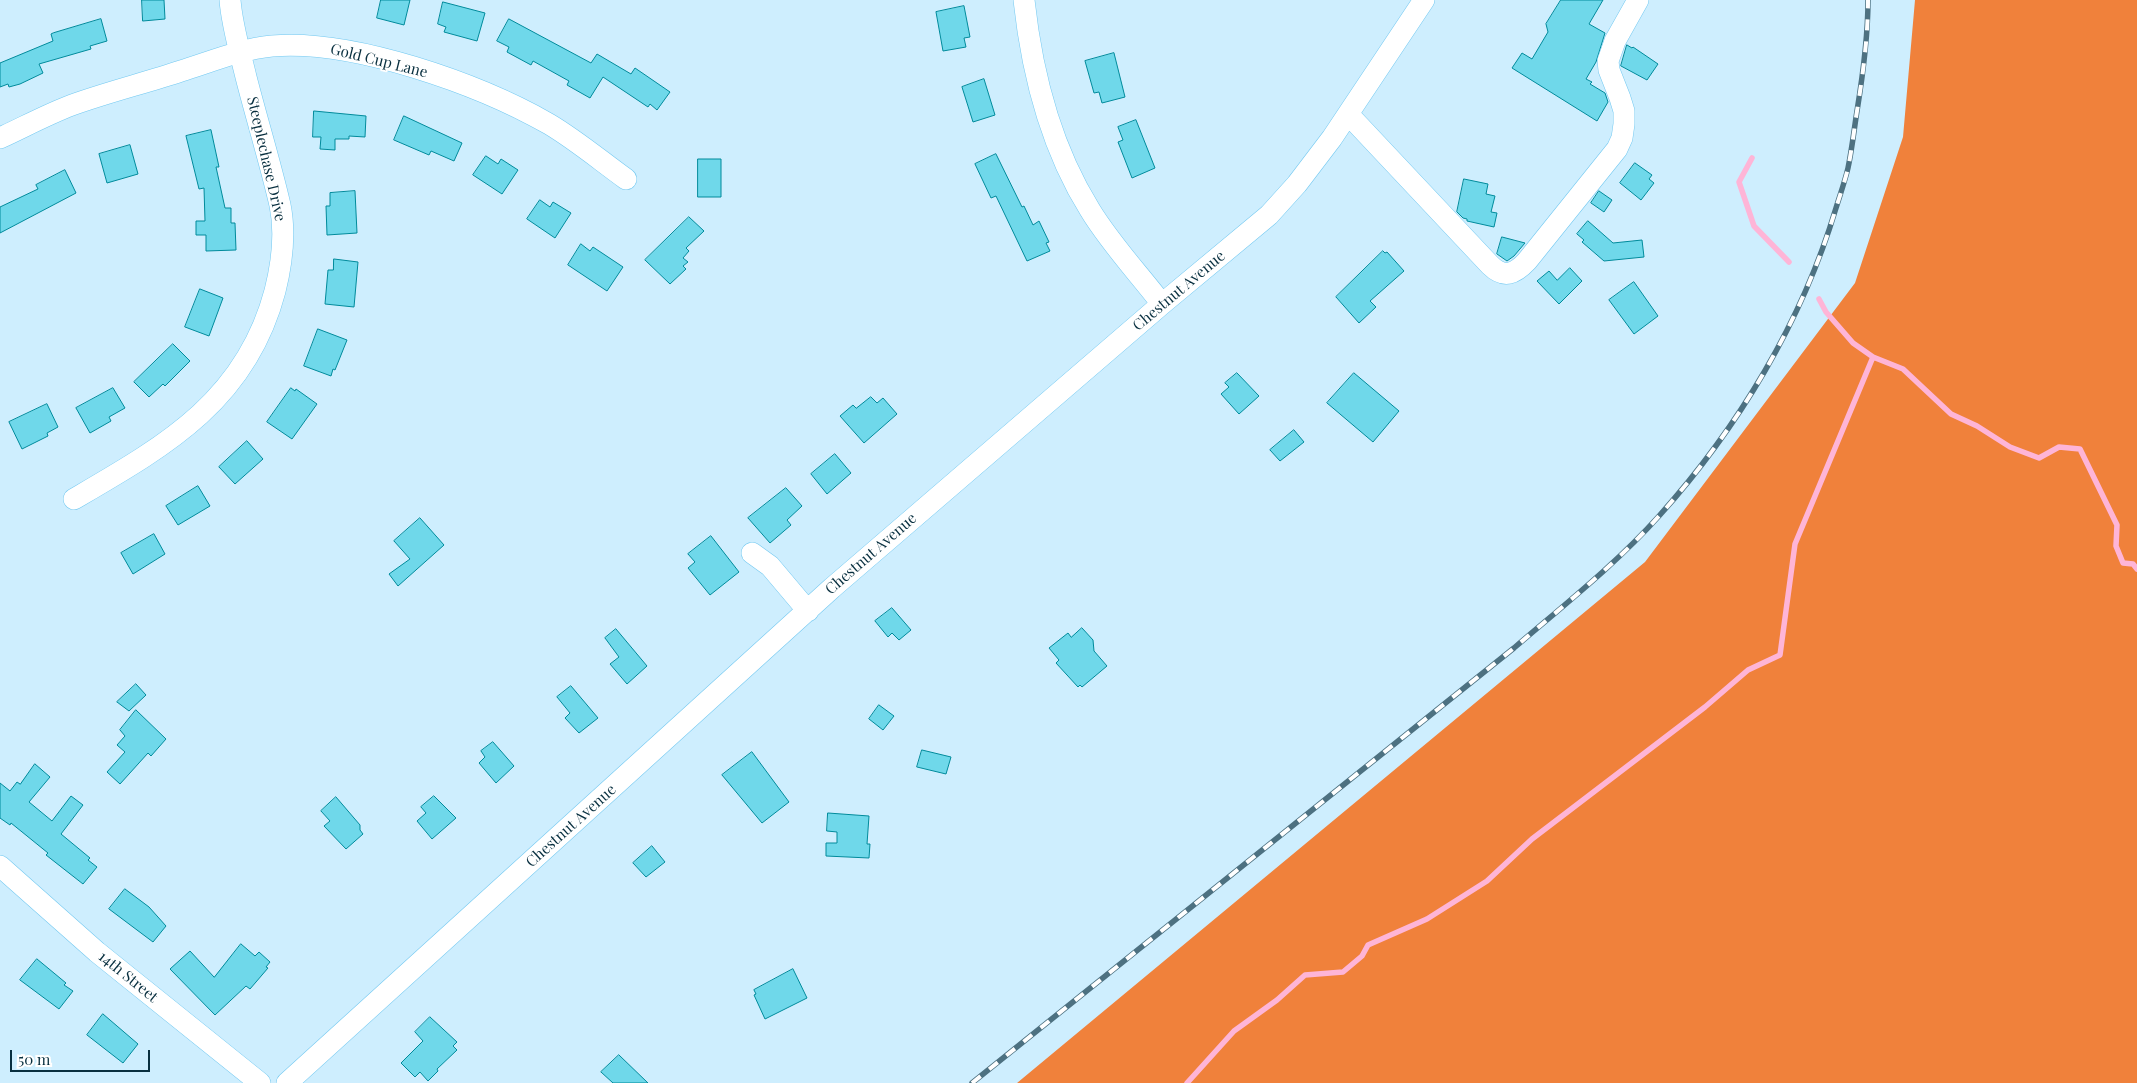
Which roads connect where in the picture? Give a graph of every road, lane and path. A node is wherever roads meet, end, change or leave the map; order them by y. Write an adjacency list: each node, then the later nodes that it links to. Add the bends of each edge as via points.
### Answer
1 (230, 0): 5 (street, Steeplechase Drive)
2 (1024, 0): 9 (street, via 1040,92 1061,156 1090,211)
3 (1424, 0): 6 (street, Chestnut Avenue)
4 (1638, 0): 6 (street, via 1614,41 1608,61 1624,111 1617,149 1520,269 1507,274 1490,266)
5 (240, 53): 7 (street, Gold Cup Lane, via 72,106); 8 (street, Gold Cup Lane, via 271,46 302,45 340,49 431,73 510,103 551,125); 10 (street, Steeplechase Drive, via 280,207 283,240 280,272 270,308 239,371 214,403 181,432)
6 (1348, 114): 9 (street, Chestnut Avenue, via 1297,184 1269,215)
7 (0, 138)
8 (626, 179)
9 (1162, 304): 12 (street, Chestnut Avenue)
10 (74, 499)
11 (752, 553): 12 (street, via 770,566)
12 (808, 610): 15 (street, Chestnut Avenue)
13 (0, 866): 14 (street, 14th Street, via 97,952)
14 (260, 1083)
15 (287, 1083)

